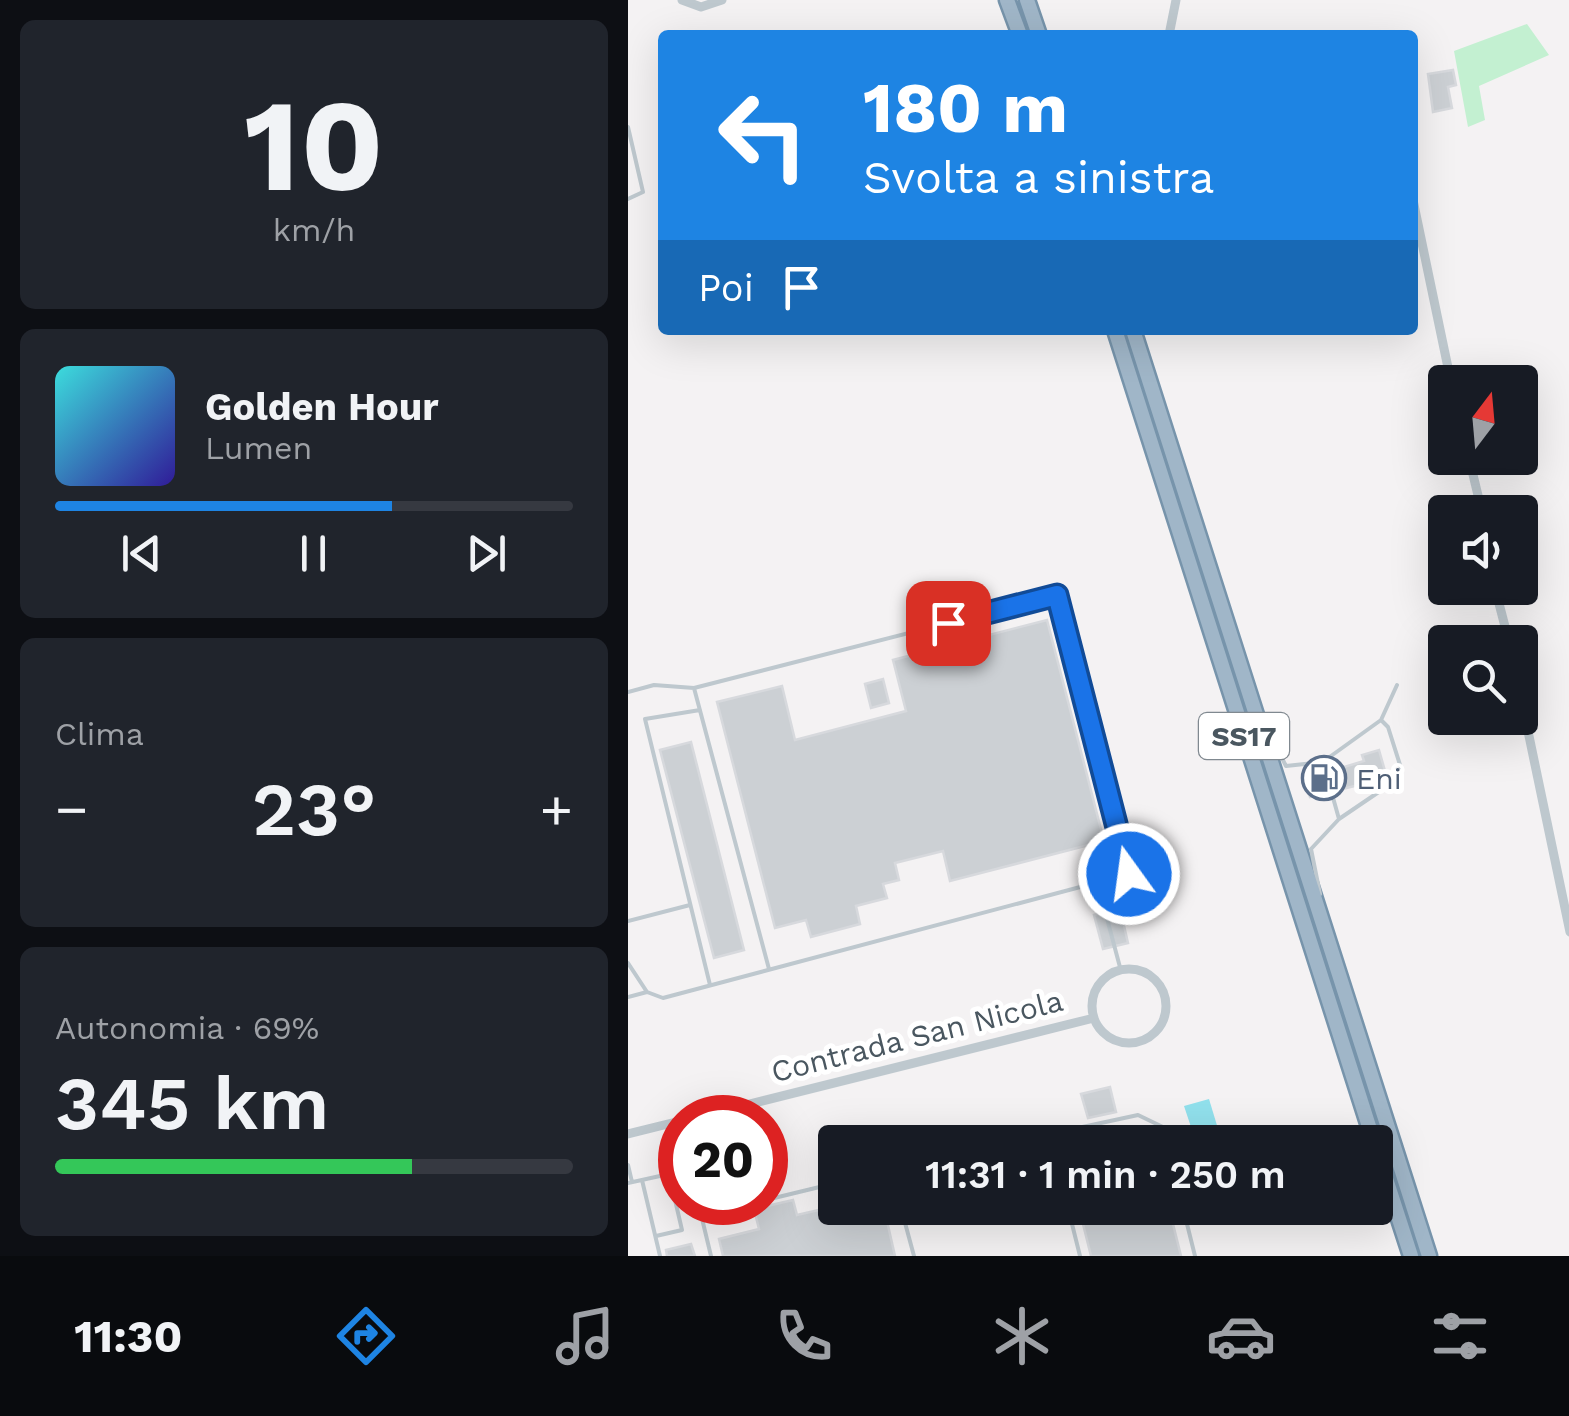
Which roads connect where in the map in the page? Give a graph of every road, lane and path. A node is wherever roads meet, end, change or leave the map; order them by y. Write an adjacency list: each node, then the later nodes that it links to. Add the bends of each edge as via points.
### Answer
1 (682, 0): 2 (street, via 701,7)
2 (722, 0)
3 (1007, 0): 6 (highway)
4 (1028, 0): 7 (highway)
5 (1176, 0): 8 (street)
6 (1018, 30)
7 (1037, 30)
8 (1170, 30)
9 (628, 127): 10 (lane, via 643,192)
10 (628, 199)
11 (1418, 225): 14 (street)
12 (1116, 335): 40 (highway, SS17)
13 (1135, 335): 18 (highway, SS17)
14 (1447, 365)
15 (1397, 685): 20 (lane)
16 (694, 688): 17 (lane, via 654,685); 19 (lane); 24 (lane, via 1057,595 1129,874)
17 (628, 692)
18 (1252, 700): 22 (lane, via 1286,766); 29 (highway, SS17)
19 (700, 710): 25 (lane, via 645,720); 31 (lane)
20 (1381, 720): 22 (lane); 23 (lane, via 1402,768 1392,783)
21 (1529, 735): 26 (street)
22 (1323, 762): 23 (lane)
23 (1339, 819): 29 (lane, via 1311,849)
24 (1098, 880): 31 (lane); 32 (lane)
25 (690, 905): 27 (lane); 33 (lane)
26 (1567, 906): 28 (street)
27 (628, 921)
28 (1570, 932)
29 (1331, 947): 60 (highway, SS17)
30 (628, 963): 34 (lane)
31 (769, 969): 33 (lane)
32 (1121, 970): 36 (street, Contrada San Nicola, via 1099,985); 36 (street, Contrada San Nicola, via 1146,974 1159,985 1163,1021 1149,1037 1128,1043 1107,1036)
33 (710, 985): 34 (lane, via 663,998)
34 (647, 992): 35 (lane)
35 (628, 997)
36 (1094, 1018): 37 (street, Contrada San Nicola)
37 (786, 1095)
38 (1092, 1125): 39 (lane, via 1138,1115)
39 (1159, 1125)
40 (1369, 1125)
41 (658, 1126): 42 (street)
42 (628, 1134)
43 (628, 1165): 45 (lane)
44 (642, 1180): 45 (lane); 53 (lane); 53 (lane, via 669,1174 682,1230)
45 (630, 1183)
46 (818, 1187): 47 (lane)
47 (788, 1195)
48 (1393, 1202): 59 (highway, SS17)
49 (703, 1225): 55 (lane)
50 (906, 1225): 56 (lane)
51 (1072, 1225): 57 (lane)
52 (1187, 1225): 58 (lane)
53 (656, 1236): 54 (lane)
54 (660, 1256)
55 (711, 1256)
56 (914, 1256)
57 (1080, 1256)
58 (1194, 1256)
59 (1410, 1256)
60 (1430, 1256)

